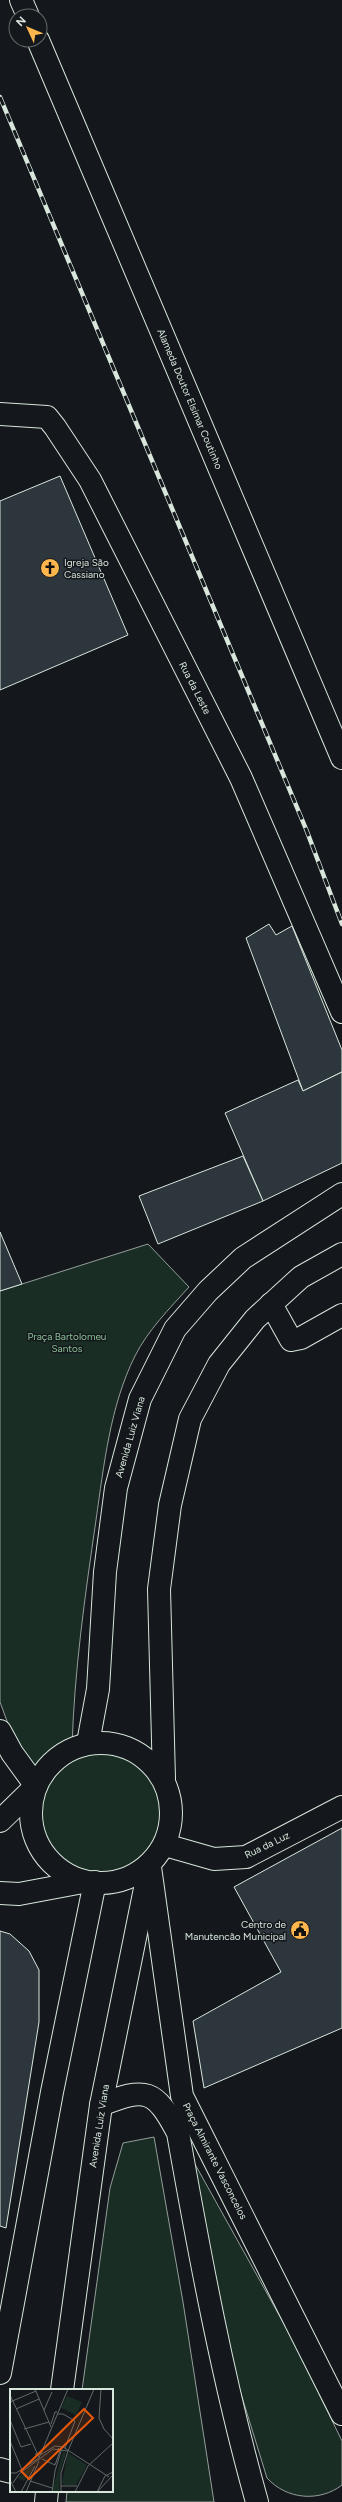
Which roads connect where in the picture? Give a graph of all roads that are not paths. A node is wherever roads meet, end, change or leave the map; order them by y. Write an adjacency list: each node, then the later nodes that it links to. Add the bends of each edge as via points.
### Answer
1 (41, 48): 3 (street, Alameda Doutor Elsimar Coutinho)
2 (0, 414): 4 (street, Rua da Leste, via 47,418 90,480 241,778)
3 (342, 758)
4 (342, 1012)
5 (342, 1195): 10 (street, Avenida Luiz Viana, via 243,1258 208,1290 175,1329 140,1398 116,1488 105,1572 98,1689)
6 (342, 1254): 7 (street, Avenida Luiz Viana, via 301,1277)
7 (271, 1304): 8 (street, via 291,1340 301,1338); 11 (street, Avenida Luiz Viana, via 255,1319 219,1364 190,1419 170,1505 159,1589)
8 (342, 1316)
9 (0, 1731): 12 (street, via 12,1753)
10 (88, 1743): 11 (street, Avenida Luiz Viana, via 111,1742 132,1749 151,1761); 12 (street, Avenida Luiz Viana, via 67,1751 48,1766)
11 (164, 1779): 15 (street, Avenida Luiz Viana, via 171,1801 172,1823)
12 (36, 1786): 14 (street); 17 (street, Avenida Luiz Viana, via 31,1810 34,1834 44,1855 61,1871)
13 (342, 1807): 15 (street, Rua da Luz, via 246,1858 214,1859)
14 (0, 1821)
15 (164, 1845): 16 (street, Avenida Luiz Viana)
16 (150, 1864): 17 (street, Avenida Luiz Viana, via 130,1878 107,1884); 19 (street, Avenida Luiz Viana); 22 (street, Praça Almirante Vasconcelos, via 182,2096)
17 (89, 1882): 18 (street, via 19,1894); 20 (street)
18 (0, 1892)
19 (101, 2105): 21 (street, Avenida Luiz Viana); 27 (street, Praça Almirante Vasconcelos, via 129,2094 151,2096 166,2111 178,2133 205,2282)
20 (0, 2372)
21 (62, 2389)
22 (342, 2414)
23 (0, 2469): 24 (street)
24 (10, 2472)
25 (47, 2492): 26 (street)
26 (46, 2502)
27 (257, 2502)

